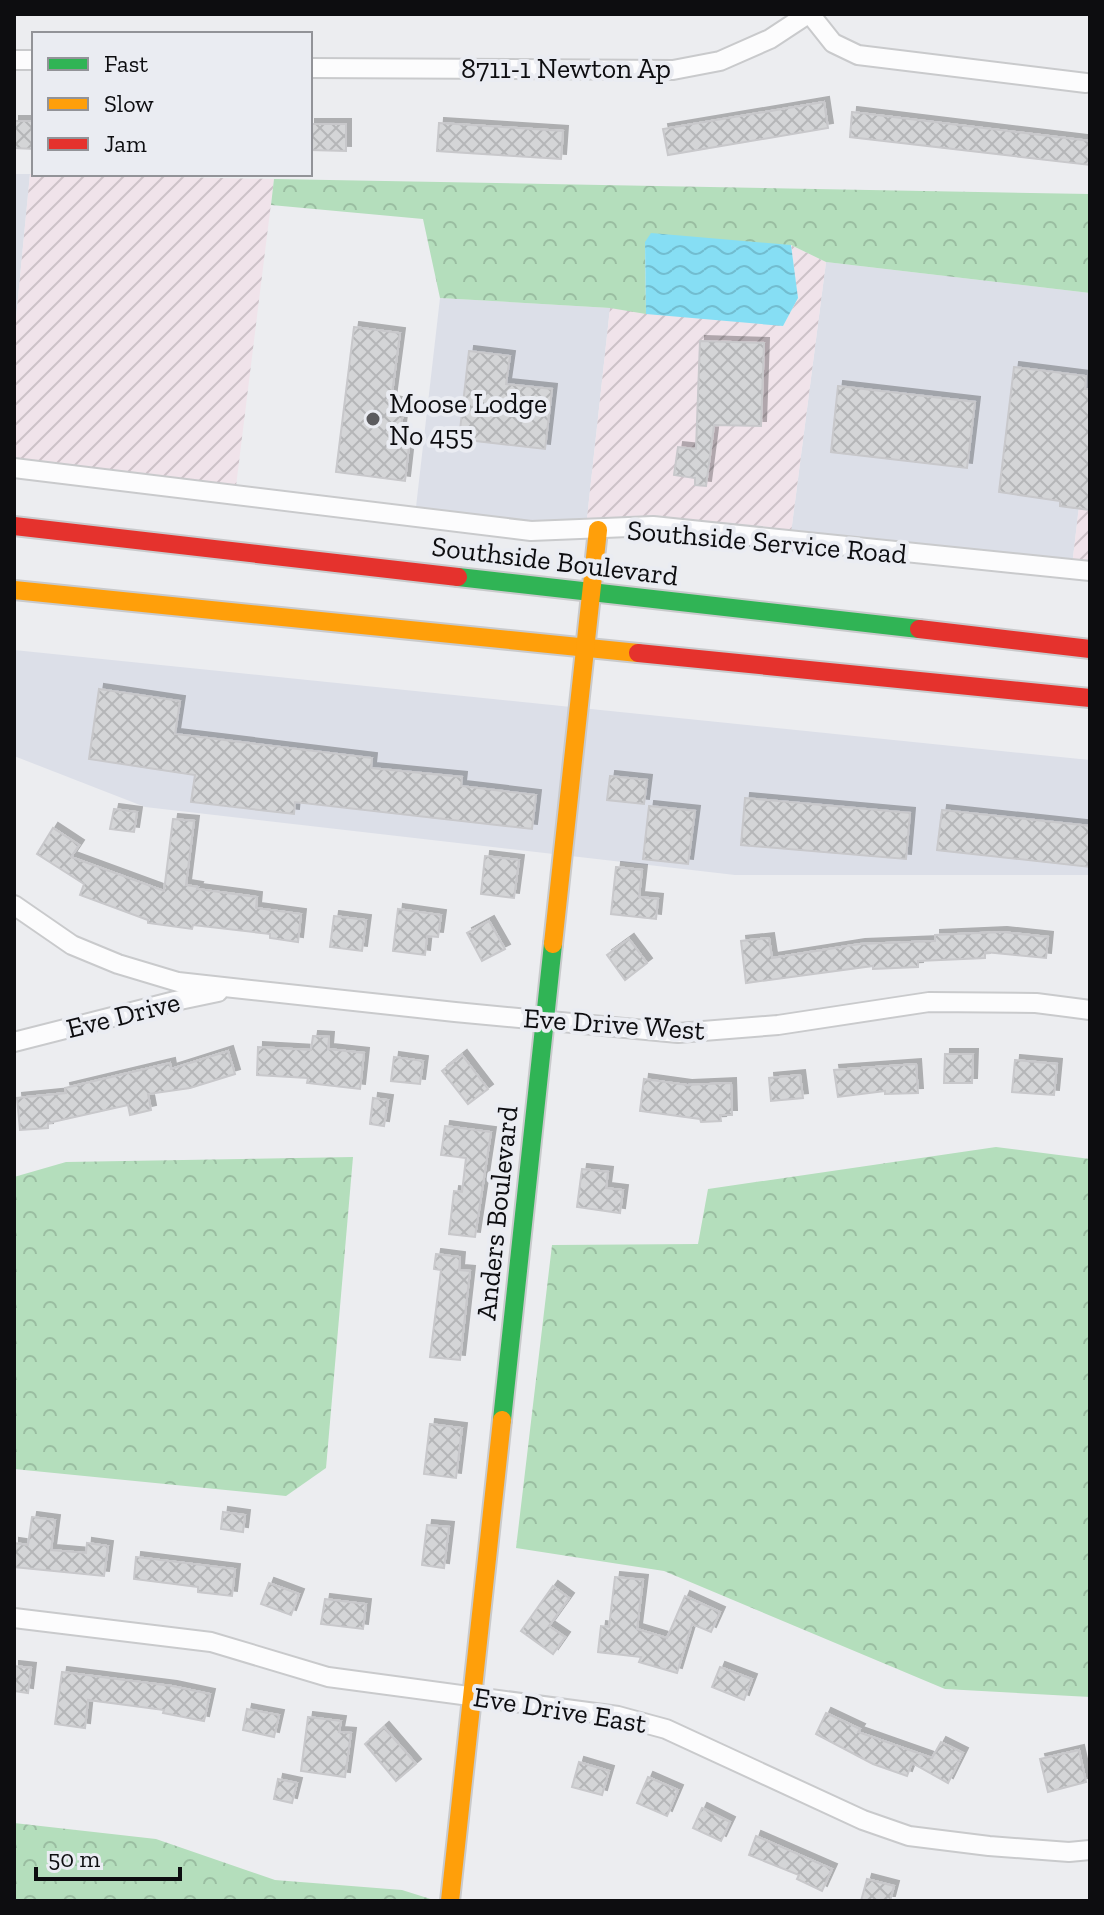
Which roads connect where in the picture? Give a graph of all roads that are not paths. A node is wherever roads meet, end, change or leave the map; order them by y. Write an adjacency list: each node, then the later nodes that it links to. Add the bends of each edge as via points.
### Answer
1 (809, 14): 2 (street, 8711-1 Newton Ap, via 720,61 673,70); 3 (street, via 833,43 858,55)
2 (312, 68)
3 (1086, 83)
4 (14, 468): 6 (street, Southside Service Road, via 531,531)
5 (14, 526): 9 (main road, Southside Boulevard)
6 (598, 530): 7 (street, Southside Service Road, via 653,526); 9 (main road, Anders Boulevard)
7 (1090, 571)
8 (14, 590): 10 (main road)
9 (593, 593): 10 (main road, Anders Boulevard); 11 (main road, Southside Boulevard)
10 (586, 648): 12 (main road); 16 (main road, Anders Boulevard)
11 (1090, 649)
12 (1090, 698)
13 (14, 905): 14 (street, Eve Drive West, via 72,945 118,964 178,982)
14 (232, 989): 16 (street, Eve Drive West); 17 (street, Eve Drive)
15 (1090, 1010): 16 (street, Eve Drive West, via 1036,1003 929,1002 778,1025 678,1033)
16 (546, 1020): 19 (main road, Anders Boulevard)
17 (14, 1042)
18 (14, 1618): 19 (street, Eve Drive East, via 211,1642 328,1677)
19 (474, 1695): 20 (street, Eve Drive East, via 618,1716 666,1729 909,1836); 21 (main road, Anders Boulevard)
20 (1090, 1850)
21 (450, 1901)

